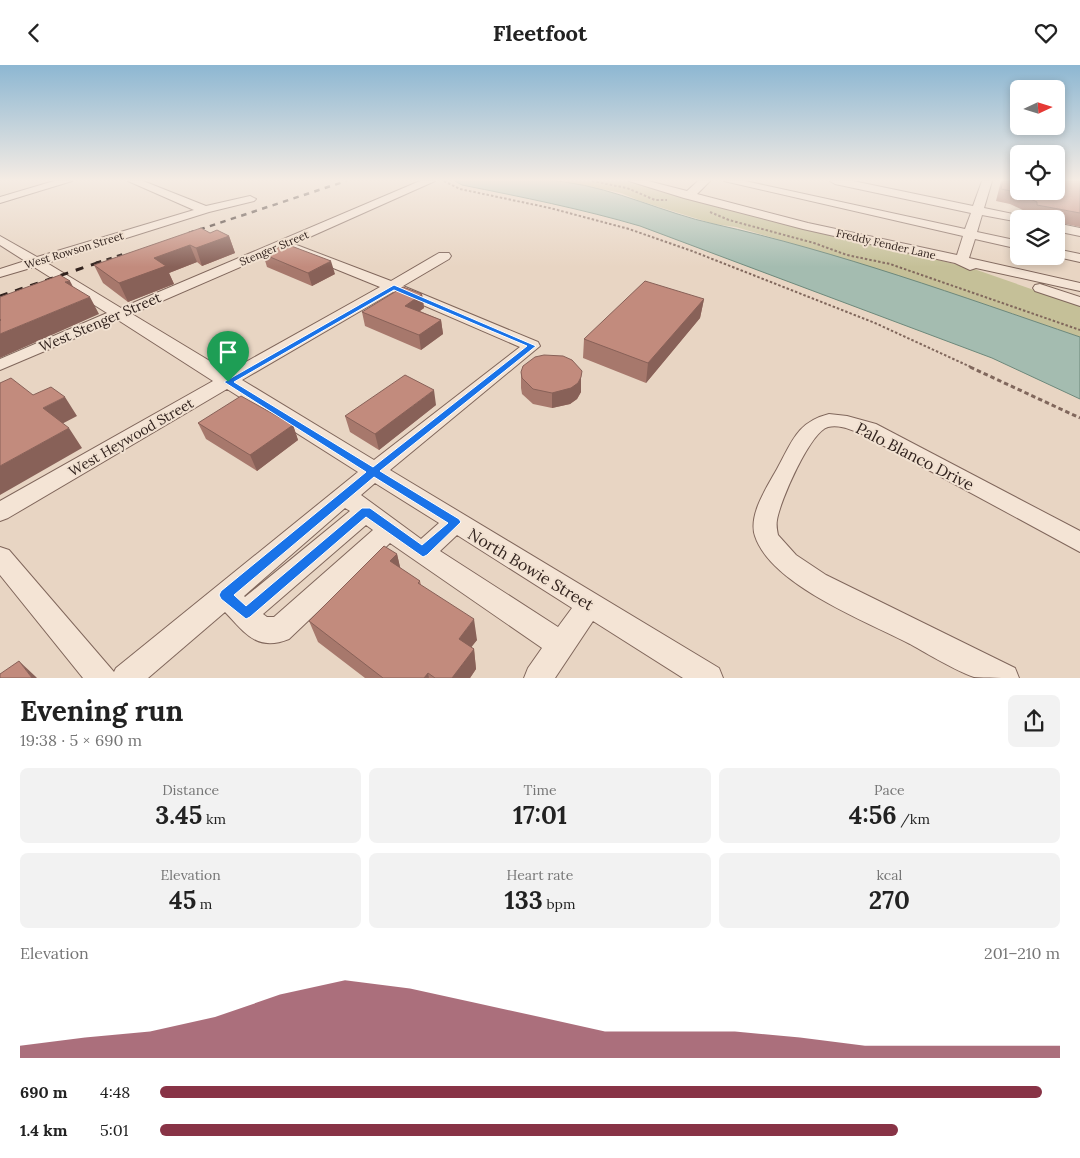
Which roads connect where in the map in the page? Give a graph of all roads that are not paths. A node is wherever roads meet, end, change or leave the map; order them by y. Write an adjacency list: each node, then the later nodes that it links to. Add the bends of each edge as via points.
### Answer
1 (205, 210): 19 (street, West Rowson Street)
2 (364, 210): 15 (street, Stenger Street)
3 (742, 210): 9 (street, Freddy Fender Lane)
4 (821, 210): 9 (street)
5 (857, 210): 12 (street)
6 (978, 210): 12 (street)
7 (992, 210): 8 (street)
8 (1010, 216)
9 (807, 226): 20 (street, Freddy Fender Lane)
10 (1065, 229): 11 (street)
11 (1080, 232)
12 (971, 235): 14 (street); 20 (street)
13 (0, 240): 19 (street, North Bowie Street)
14 (1010, 243)
15 (284, 244): 22 (street, Stenger Street); 23 (street)
16 (1065, 255): 18 (street)
17 (444, 256): 23 (street, West Heywood Street)
18 (1080, 258)
19 (36, 262): 21 (street, West Rowson Street); 26 (street, North Bowie Street, via 65,287)
20 (961, 262): 24 (street, Freddy Fender Lane); 25 (street)
21 (0, 273)
22 (201, 280): 26 (street, West Stenger Street)
23 (394, 287): 28 (street, West Heywood Street); 29 (street, via 532,346)
24 (1080, 287)
25 (1080, 302)
26 (118, 315): 27 (street, West Stenger Street); 28 (street, North Bowie Street)
27 (0, 365)
28 (228, 382): 29 (street, North Bowie Street); 32 (street, West Heywood Street)
29 (373, 472): 30 (street); 33 (street, North Bowie Street)
30 (345, 495): 31 (street); 38 (street)
31 (366, 511): 34 (street); 40 (street)
32 (0, 512)
33 (456, 522): 36 (street); 39 (street, North Bowie Street)
34 (389, 530): 36 (street); 40 (street, via 279,630 261,630)
35 (1080, 542): 46 (street, Palo Blanco Drive, via 869,429 829,419 807,432 765,519 764,531 770,544 796,569 815,581)
36 (423, 552): 41 (street)
37 (0, 557): 42 (street)
38 (225, 595): 40 (street); 43 (street)
39 (590, 604): 41 (street); 45 (street, North Bowie Street)
40 (246, 613)
41 (561, 645): 44 (street)
42 (102, 678)
43 (126, 678)
44 (538, 678)
45 (709, 678)
46 (1006, 678)

